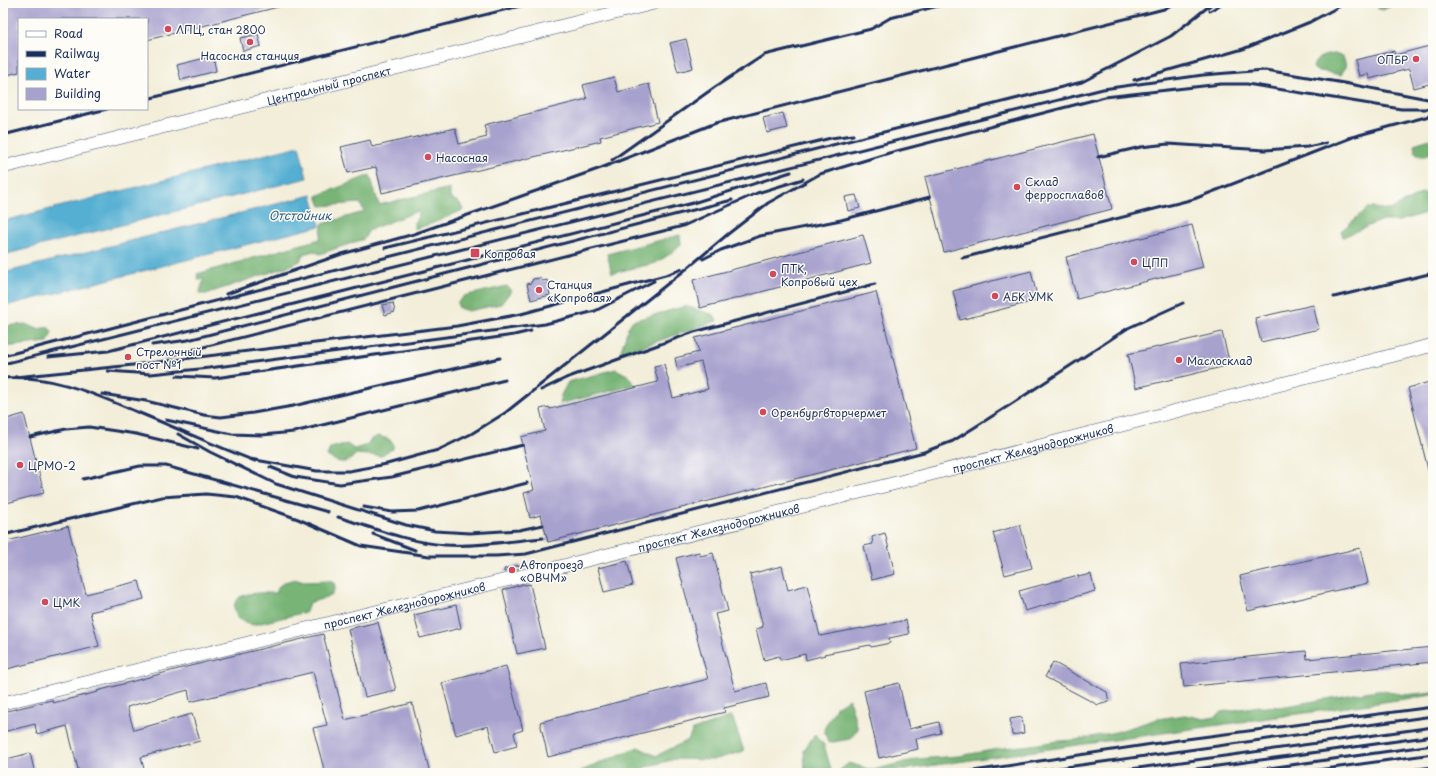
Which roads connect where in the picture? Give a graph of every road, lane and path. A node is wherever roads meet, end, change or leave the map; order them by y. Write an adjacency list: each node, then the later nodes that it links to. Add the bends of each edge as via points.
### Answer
1 (654, 3): 2 (street, Центральный проспект)
2 (3, 167)
3 (1433, 345): 4 (street, проспект Железнодорожников, via 554,568)
4 (3, 703)

